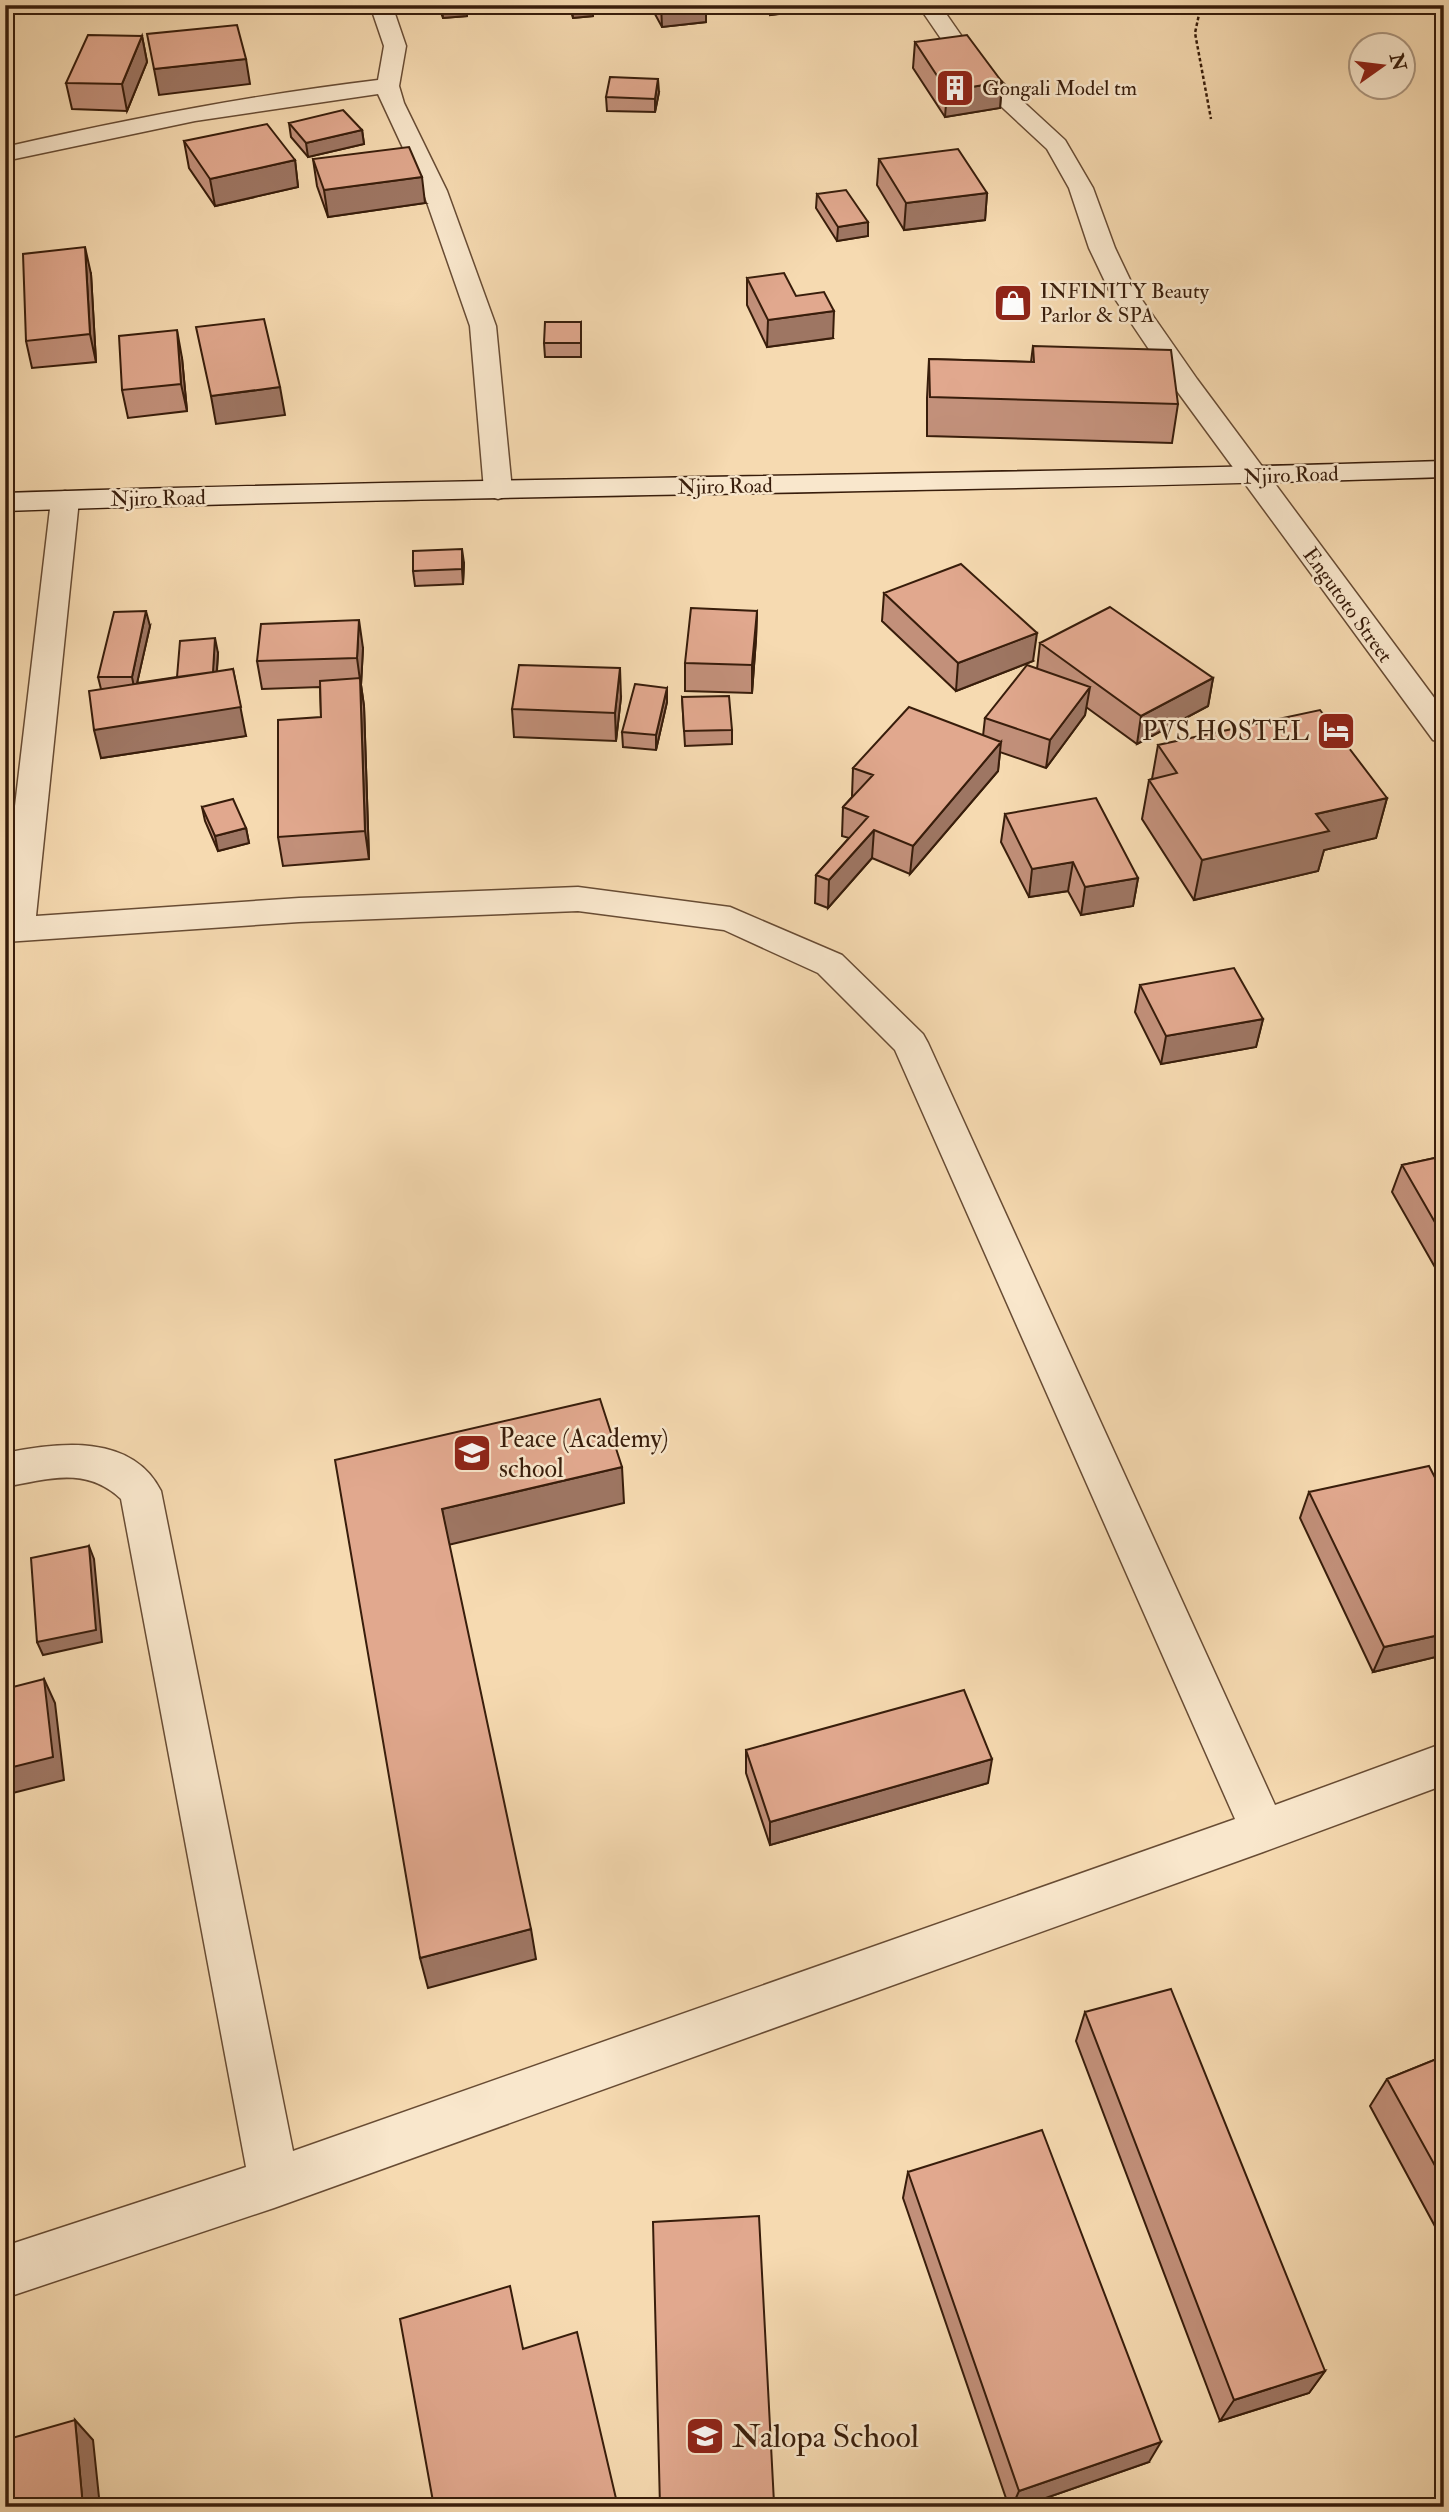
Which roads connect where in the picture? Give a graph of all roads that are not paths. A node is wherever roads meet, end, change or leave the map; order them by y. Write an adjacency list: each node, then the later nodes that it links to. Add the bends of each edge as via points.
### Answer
1 (381, 5): 3 (street, via 395,46)
2 (929, 5): 6 (street, Engutoto Street, via 971,66 1049,135 1066,157 1122,290)
3 (388, 86): 4 (street, via 237,106); 7 (street, via 435,191 483,326)
4 (5, 154)
5 (1444, 469): 6 (street, Njiro Road)
6 (1254, 476): 7 (street, Njiro Road); 10 (street, Engutoto Street)
7 (498, 490): 8 (street, Njiro Road)
8 (65, 500): 9 (street, Njiro Road); 11 (street)
9 (5, 502)
10 (1444, 733)
11 (12, 929): 14 (street, via 299,910 578,899 730,919 830,964 910,1043)
12 (5, 1470): 15 (street, via 54,1461 87,1461 116,1470 140,1492)
13 (1444, 1764): 14 (street)
14 (1264, 1831): 15 (street)
15 (274, 2183): 16 (street)
16 (5, 2272)

